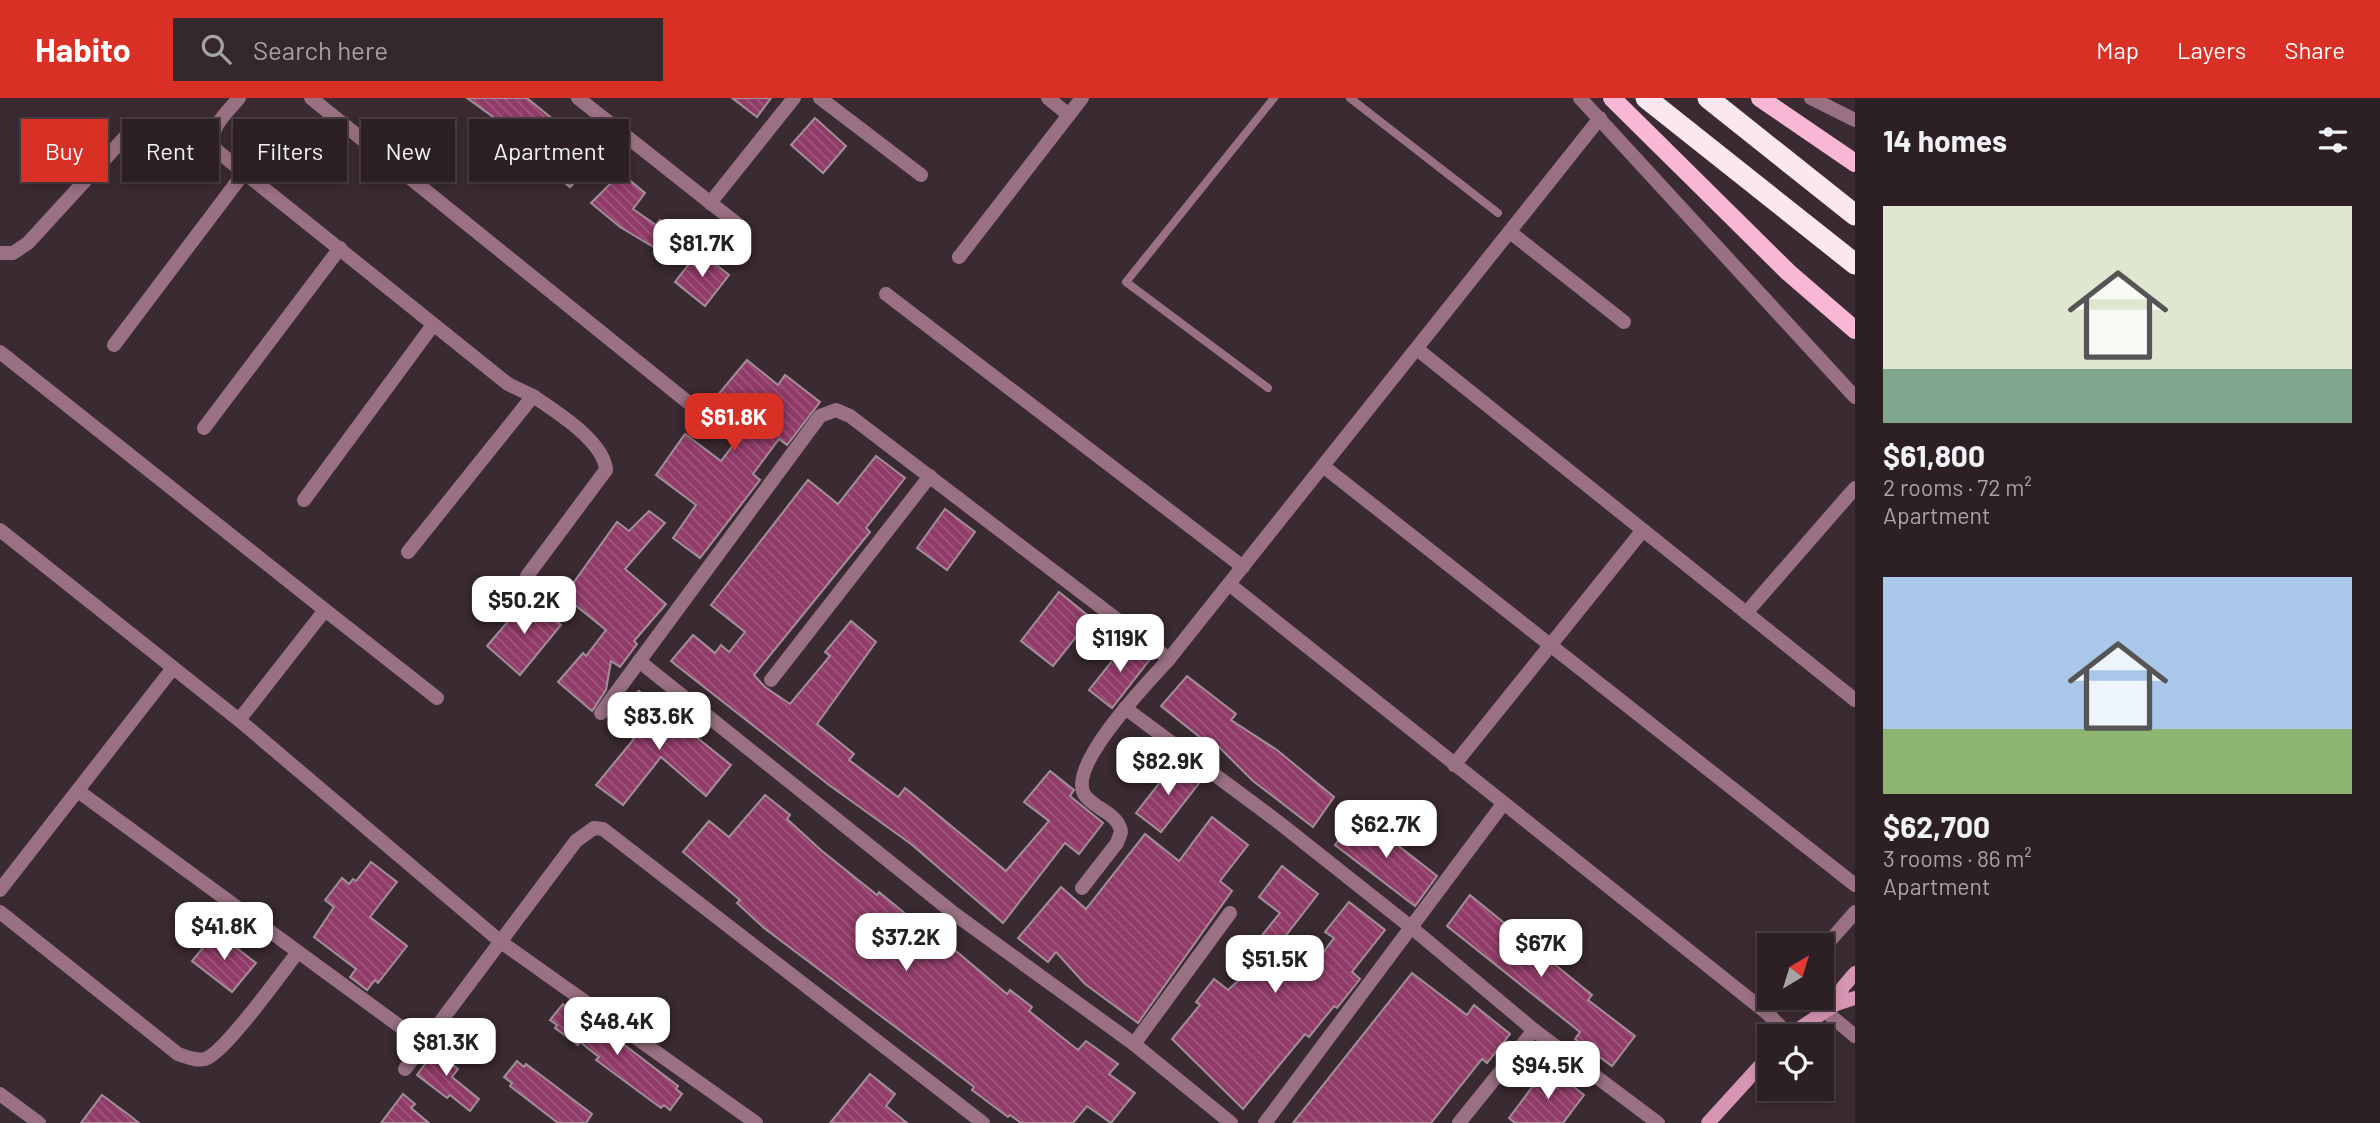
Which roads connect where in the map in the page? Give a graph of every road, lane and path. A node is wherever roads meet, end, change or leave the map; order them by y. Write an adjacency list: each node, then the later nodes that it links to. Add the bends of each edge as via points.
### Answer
1 (239, 98): 21 (street, via 212,132 211,141)
2 (312, 98): 45 (street)
3 (578, 98): 25 (street)
4 (794, 98): 25 (street)
5 (820, 98): 22 (street)
6 (1048, 98): 16 (street)
7 (1082, 98): 16 (street)
8 (1274, 98): 41 (lane, via 1126,282)
9 (1350, 98): 26 (lane)
10 (1580, 98): 17 (street)
11 (1612, 98): 37 (main road, via 1788,272)
12 (1646, 98): 33 (highway)
13 (1708, 98): 27 (highway)
14 (1760, 98): 20 (main road)
15 (1812, 98): 18 (street)
16 (1069, 115): 32 (street)
17 (1600, 118): 29 (street); 43 (street)
18 (1855, 120)
19 (122, 140): 31 (street, via 28,243 13,253)
20 (1855, 163)
21 (233, 165)
22 (921, 175)
23 (237, 182): 38 (street)
24 (253, 182): 30 (street)
25 (710, 203): 28 (street)
26 (1498, 213)
27 (1855, 215)
28 (741, 227)
29 (1510, 232): 35 (street); 39 (street)
30 (340, 248): 36 (street); 44 (street)
31 (0, 253)
32 (960, 257)
33 (1855, 264)
34 (886, 294): 53 (street)
35 (1624, 322)
36 (433, 325): 42 (street, via 508,384); 49 (street)
37 (1855, 330)
38 (114, 345)
39 (1417, 348): 46 (street); 51 (street)
40 (0, 352): 56 (street)
41 (1268, 388)
42 (533, 396): 52 (street); 54 (street, via 572,423 599,452 606,470)
43 (1855, 397)
44 (204, 428)
45 (721, 429)
46 (1323, 467): 53 (street); 58 (street)
47 (930, 477): 59 (street); 60 (street, via 850,416 826,411); 62 (street)
48 (1855, 488): 57 (street)
49 (304, 500)
50 (0, 530): 61 (street)
51 (1643, 530): 57 (street); 58 (street)
52 (408, 552)
53 (1242, 567): 55 (street)
54 (527, 576)
55 (1229, 584): 59 (street); 68 (street)
56 (325, 610): 63 (street); 67 (street)
57 (1746, 613): 64 (street)
58 (1549, 646): 68 (street); 71 (street)
59 (1169, 659): 65 (street)
60 (639, 661): 66 (street); 94 (street, via 956,915)
61 (173, 668): 67 (street); 69 (street)
62 (771, 680)
63 (437, 698)
64 (1855, 700)
65 (1125, 708): 72 (street, via 1082,773 1086,797 1118,821 1122,832); 77 (street)
66 (601, 713)
67 (239, 720): 79 (street)
68 (1454, 765): 70 (street)
69 (78, 791): 73 (street); 80 (street)
70 (1503, 804): 77 (street); 88 (street)
71 (1855, 885)
72 (1082, 888)
73 (0, 890)
74 (0, 912): 80 (street, via 178,1054 191,1059 202,1059 221,1048)
75 (1855, 912): 78 (street)
76 (1230, 913): 94 (street)
77 (1412, 928): 91 (street); 102 (street)
78 (1834, 936)
79 (501, 942): 93 (street); 99 (street); 100 (street, via 576,841 594,828 603,829)
80 (298, 952): 93 (street)
81 (1855, 972): 83 (main road)
82 (1855, 998): 84 (main road)
83 (1834, 1003)
84 (1834, 1007)
85 (1771, 1010): 88 (street)
86 (1828, 1010): 90 (main road)
87 (1833, 1010): 92 (street)
88 (1768, 1013): 89 (street)
89 (1778, 1024)
90 (1806, 1024)
91 (1534, 1030): 103 (street); 104 (street)
92 (1855, 1036)
93 (424, 1044): 95 (street)
94 (1134, 1044): 101 (street)
95 (405, 1069)
96 (1757, 1069): 105 (main road)
97 (2, 1100): 98 (street)
98 (39, 1123)
99 (756, 1123)
100 (983, 1123)
101 (1231, 1123)
102 (1265, 1123)
103 (1459, 1123)
104 (1658, 1123)
105 (1708, 1123)

